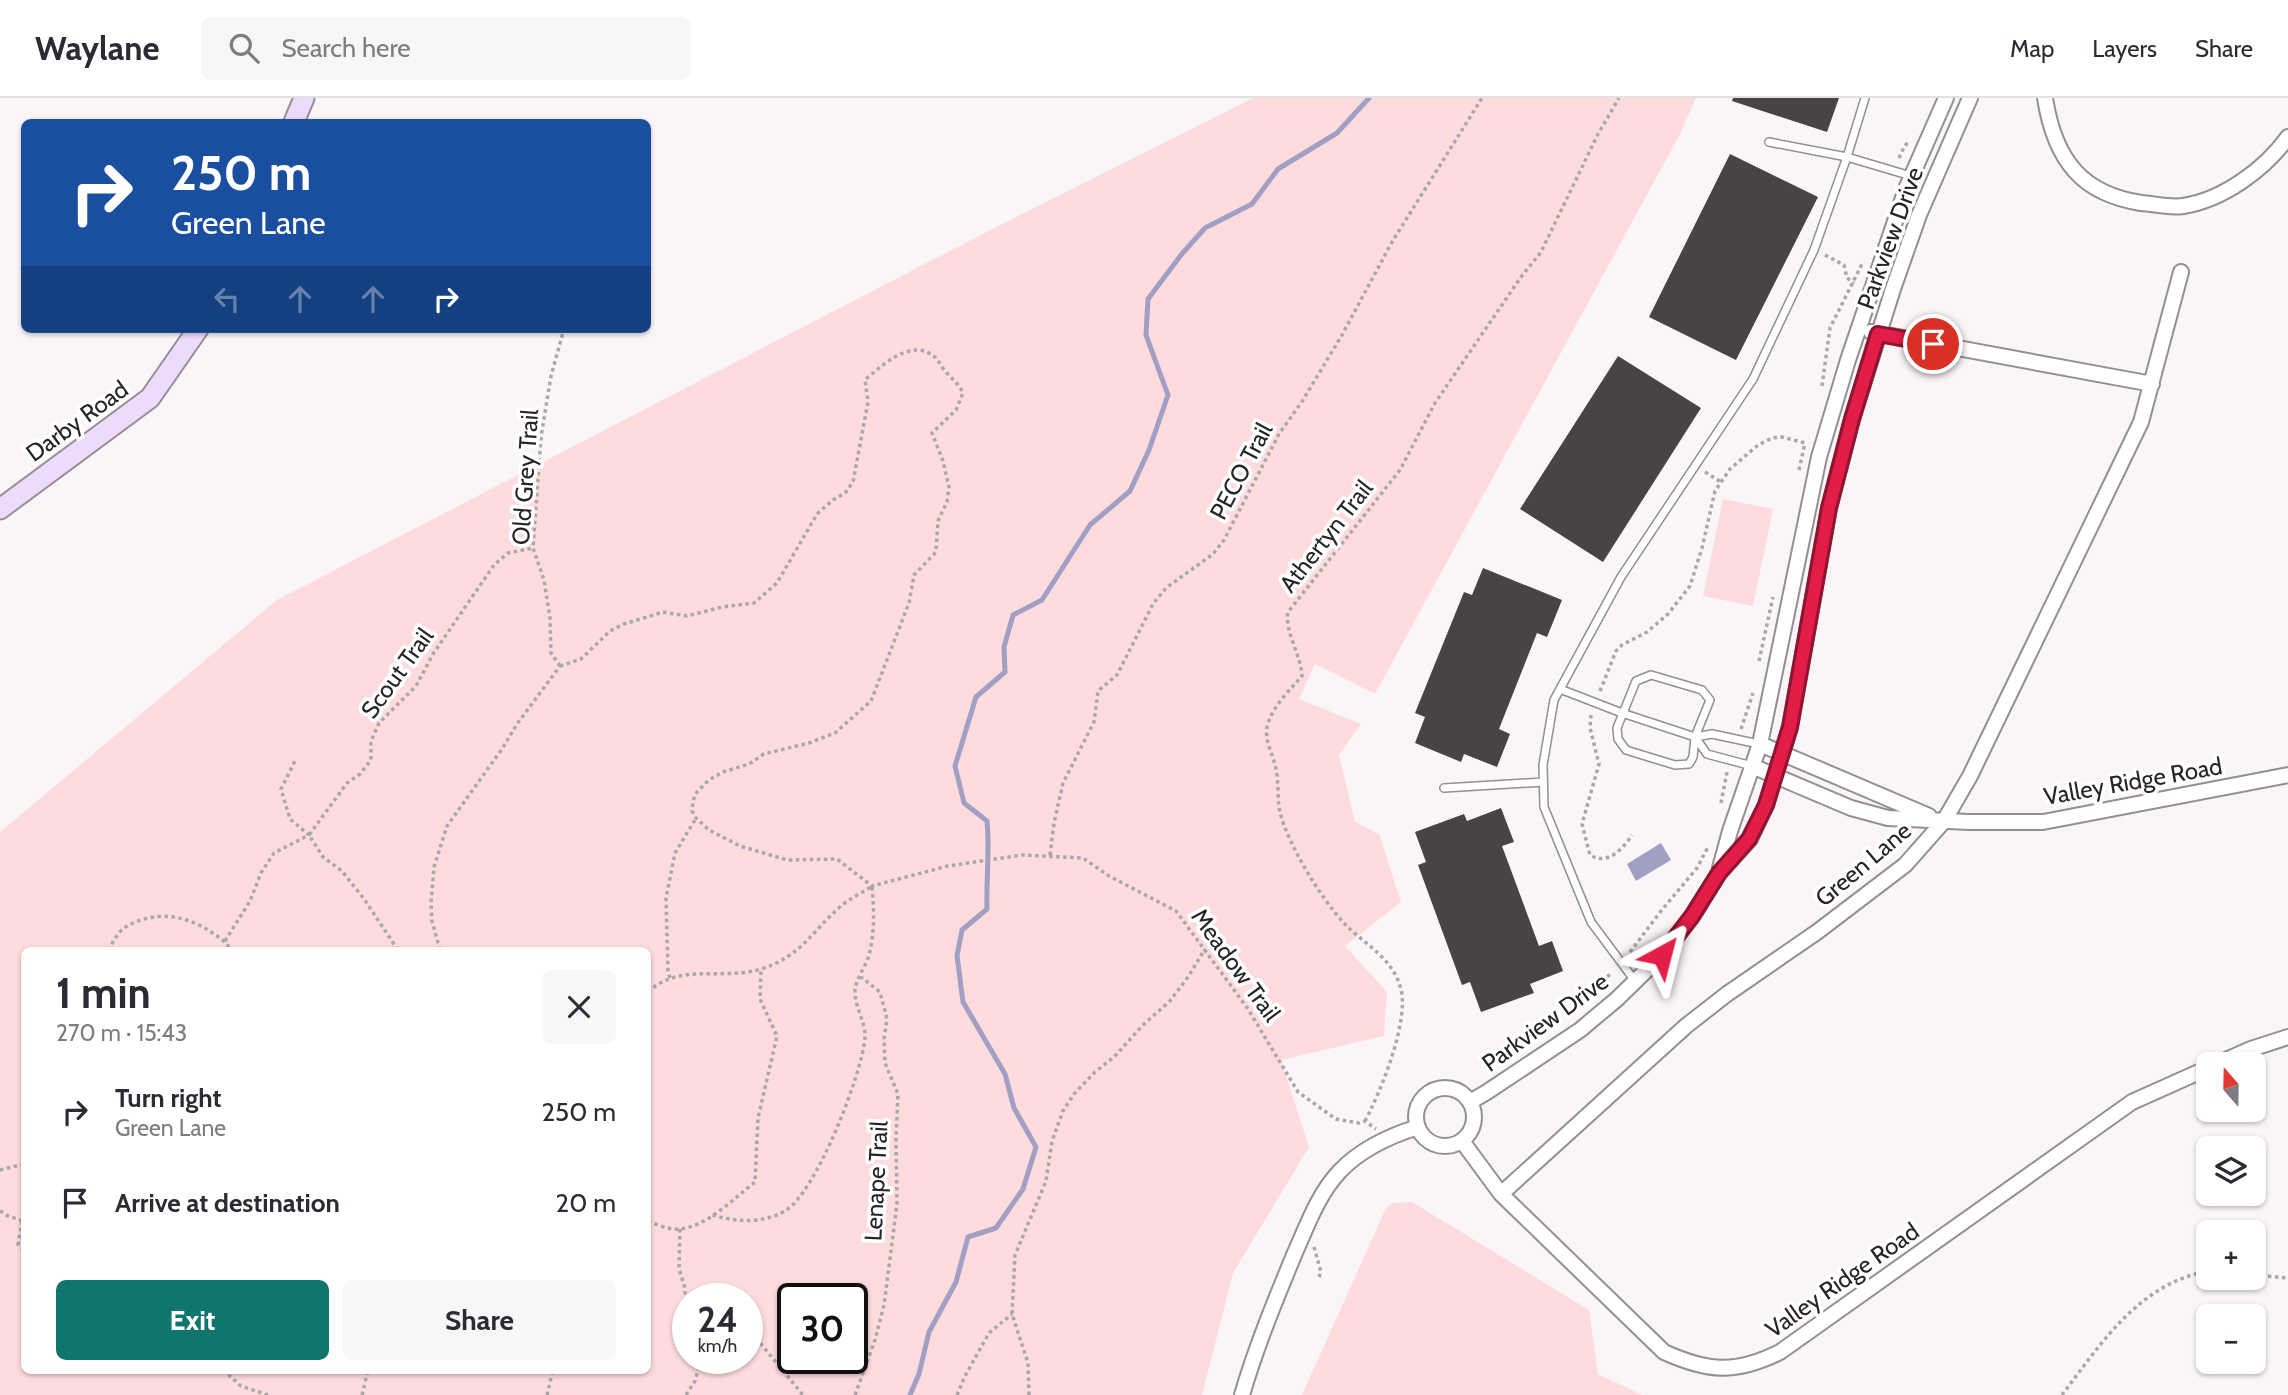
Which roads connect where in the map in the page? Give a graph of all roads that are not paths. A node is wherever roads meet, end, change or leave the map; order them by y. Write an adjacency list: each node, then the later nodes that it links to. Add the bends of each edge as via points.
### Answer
1 (304, 98): 6 (main road)
2 (1865, 98): 9 (lane)
3 (1946, 98): 10 (street, Parkview Drive)
4 (1970, 98): 11 (street, Parkview Drive)
5 (2045, 98): 7 (street, via 2053,132 2076,172 2104,193 2134,202 2183,206 2217,195 2261,166)
6 (295, 119)
7 (2288, 137)
8 (1769, 142): 9 (lane)
9 (1847, 157): 10 (lane); 18 (lane, via 1814,250 1753,379 1621,577)
10 (1912, 176): 11 (street); 13 (street, Parkview Drive)
11 (1933, 184): 15 (street, Parkview Drive)
12 (2181, 272): 16 (street, Green Lane)
13 (1857, 330): 15 (street); 21 (street, Parkview Drive, via 1819,457)
14 (195, 333): 17 (main road, Darby Road, via 150,398)
15 (1878, 334): 16 (street); 22 (street, Parkview Drive, via 1829,508)
16 (2152, 384): 28 (street, Green Lane, via 2132,443)
17 (0, 509)
18 (1560, 689): 19 (lane); 26 (lane, via 1554,700)
19 (1622, 713): 20 (lane); 20 (lane, via 1618,739 1626,750 1675,765 1689,764); 20 (lane, via 1636,681 1651,675 1702,690 1710,701)
20 (1695, 737): 21 (lane, via 1712,734); 23 (lane, via 1707,754)
21 (1760, 744): 22 (street, Valley Ridge Road); 23 (street, Parkview Drive)
22 (1782, 753): 24 (street, Parkview Drive); 28 (street, Valley Ridge Road)
23 (1752, 766): 24 (street, Valley Ridge Road); 29 (street, Parkview Drive)
24 (1775, 775): 28 (street, Valley Ridge Road, via 1851,808 1888,818); 29 (street, Parkview Drive, via 1749,839)
25 (2288, 775): 28 (street, Valley Ridge Road, via 2043,822)
26 (1543, 782): 27 (lane); 30 (lane, via 1544,807 1591,922)
27 (1444, 788)
28 (1944, 821): 37 (street, Green Lane, via 1894,874 1686,1026)
29 (1719, 873): 30 (street, Parkview Drive, via 1677,936)
30 (1636, 981): 34 (street, Parkview Drive, via 1580,1030)
31 (2288, 1037): 32 (street)
32 (2243, 1052)
33 (2196, 1073): 37 (street, Valley Ridge Road, via 2132,1102 1780,1352 1744,1366 1695,1365 1664,1352)
34 (1470, 1102): 35 (street, Parkview Drive, via 1449,1088 1430,1092 1418,1109); 36 (street, Parkview Drive, via 1473,1127)
35 (1418, 1127): 36 (street, via 1430,1142 1440,1146); 38 (street, via 1370,1147 1330,1182 1286,1275)
36 (1462, 1141): 37 (street, Valley Ridge Road)
37 (1500, 1194)
38 (1242, 1395)

